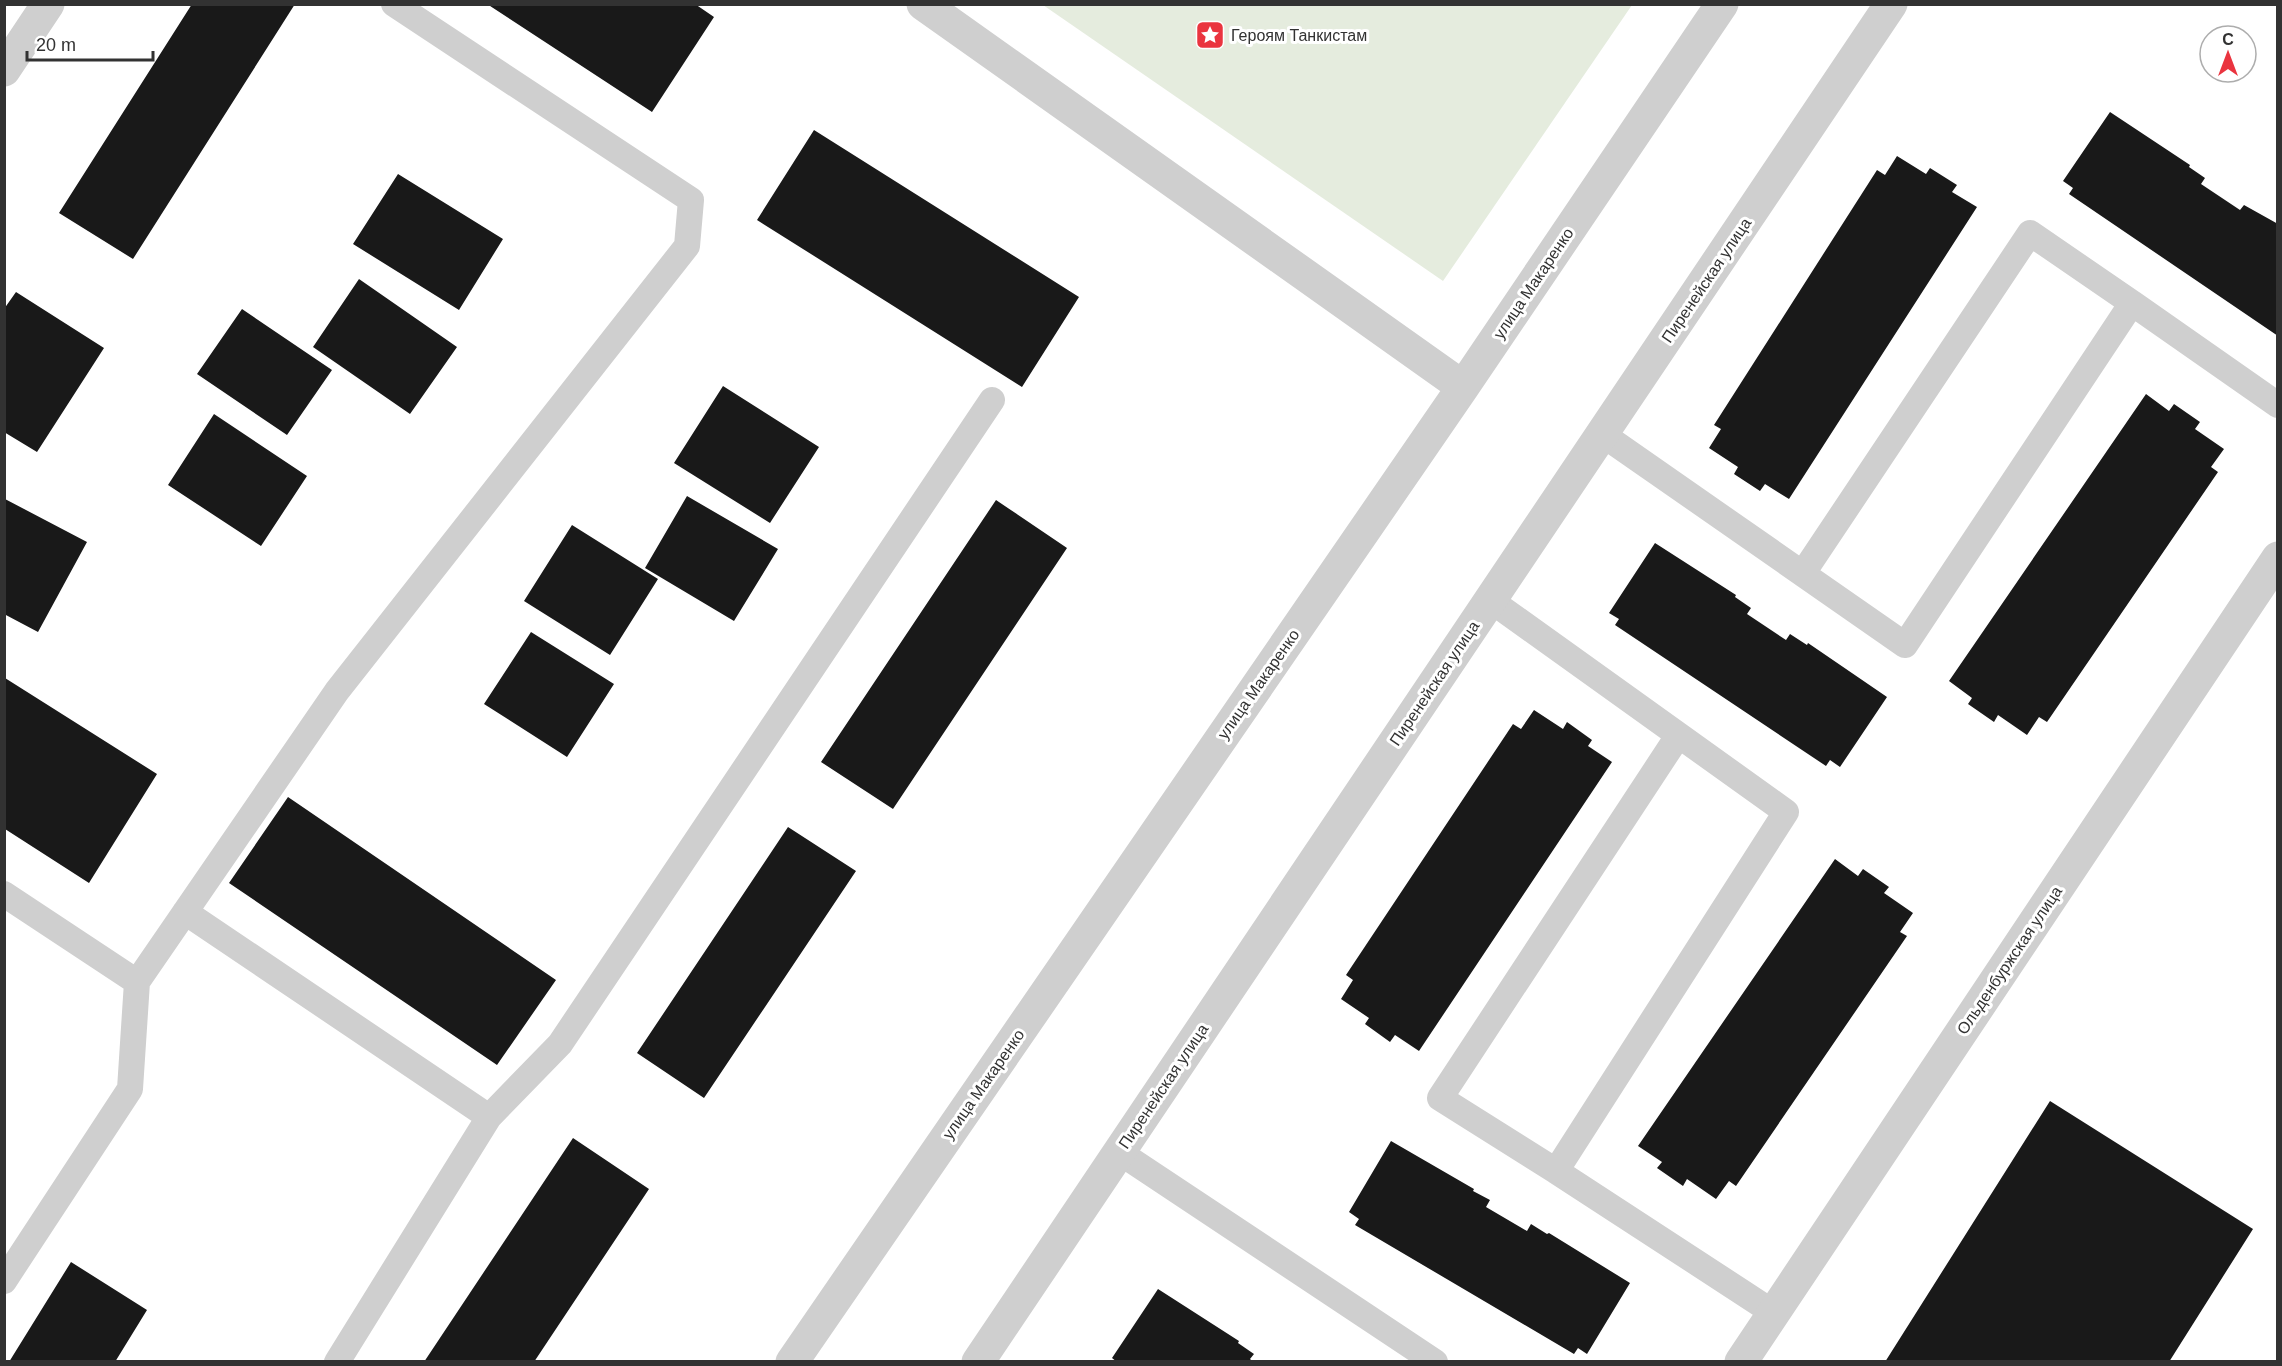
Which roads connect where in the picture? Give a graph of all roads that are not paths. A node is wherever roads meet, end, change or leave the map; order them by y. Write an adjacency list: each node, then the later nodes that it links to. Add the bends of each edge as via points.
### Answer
1 (48, 4): 6 (street)
2 (394, 4): 17 (lane, via 691,200 687,246 337,691)
3 (923, 4): 8 (street)
4 (1722, 4): 8 (street, улица Макаренко)
5 (1891, 4): 11 (street, Пиренейская улица)
6 (4, 70)
7 (2132, 303): 10 (lane); 13 (lane, via 2030,233); 13 (lane, via 1905,645)
8 (1462, 387): 26 (street, улица Макаренко)
9 (992, 400): 19 (lane, via 561,1044)
10 (2277, 405)
11 (1602, 434): 13 (lane); 14 (street, Пиренейская улица)
12 (2277, 558): 23 (street, Ольденбуржская улица)
13 (1803, 573)
14 (1490, 600): 15 (lane); 20 (street, Пиренейская улица)
15 (1678, 736): 21 (lane, via 1786,812); 21 (lane, via 1440,1098)
16 (4, 894): 18 (lane)
17 (185, 912): 18 (lane); 19 (lane)
18 (137, 982): 22 (lane, via 130,1089)
19 (489, 1117): 25 (lane)
20 (1119, 1152): 24 (street, Пиренейская улица); 27 (lane)
21 (1556, 1171): 23 (lane)
22 (4, 1281)
23 (1774, 1313): 28 (street, Ольденбуржская улица)
24 (986, 1358)
25 (337, 1362)
26 (792, 1362)
27 (1435, 1362)
28 (1741, 1362)

